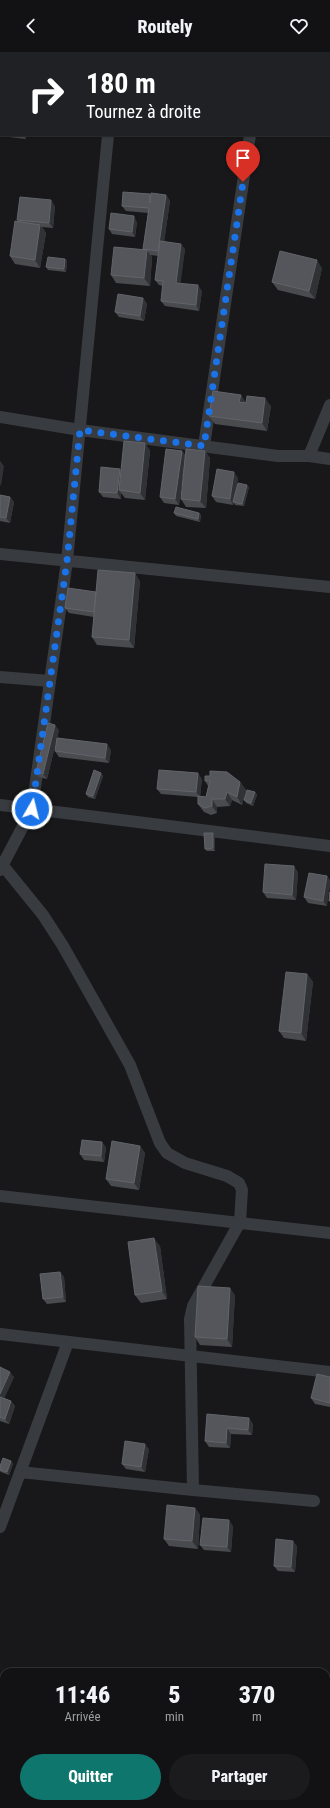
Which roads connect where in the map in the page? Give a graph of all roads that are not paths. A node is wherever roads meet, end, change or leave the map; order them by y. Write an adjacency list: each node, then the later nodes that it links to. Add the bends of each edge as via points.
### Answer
1 (108, 136): 5 (street)
2 (250, 136): 6 (street)
3 (330, 405): 7 (street)
4 (0, 416): 5 (street)
5 (80, 430): 6 (street); 10 (street)
6 (204, 446): 7 (street, via 278,456)
7 (309, 456): 8 (street)
8 (330, 459)
9 (0, 554): 10 (street)
10 (67, 561): 11 (street); 13 (street)
11 (330, 587)
12 (0, 677): 13 (street)
13 (50, 681): 15 (street)
14 (0, 805): 15 (street)
15 (32, 809): 16 (street); 17 (street)
16 (330, 846)
17 (1, 866): 19 (street, via 43,915 67,953 130,1065 160,1143 167,1153 185,1163 227,1176 239,1183 242,1190)
18 (0, 1196): 19 (street)
19 (240, 1222): 20 (street); 23 (street, via 193,1306)
20 (330, 1233)
21 (0, 1334): 22 (street)
22 (68, 1342): 23 (street); 25 (street)
23 (189, 1356): 24 (street); 26 (street)
24 (330, 1372)
25 (20, 1472): 26 (street); 28 (street)
26 (193, 1490): 27 (street)
27 (314, 1501)
28 (0, 1527)

